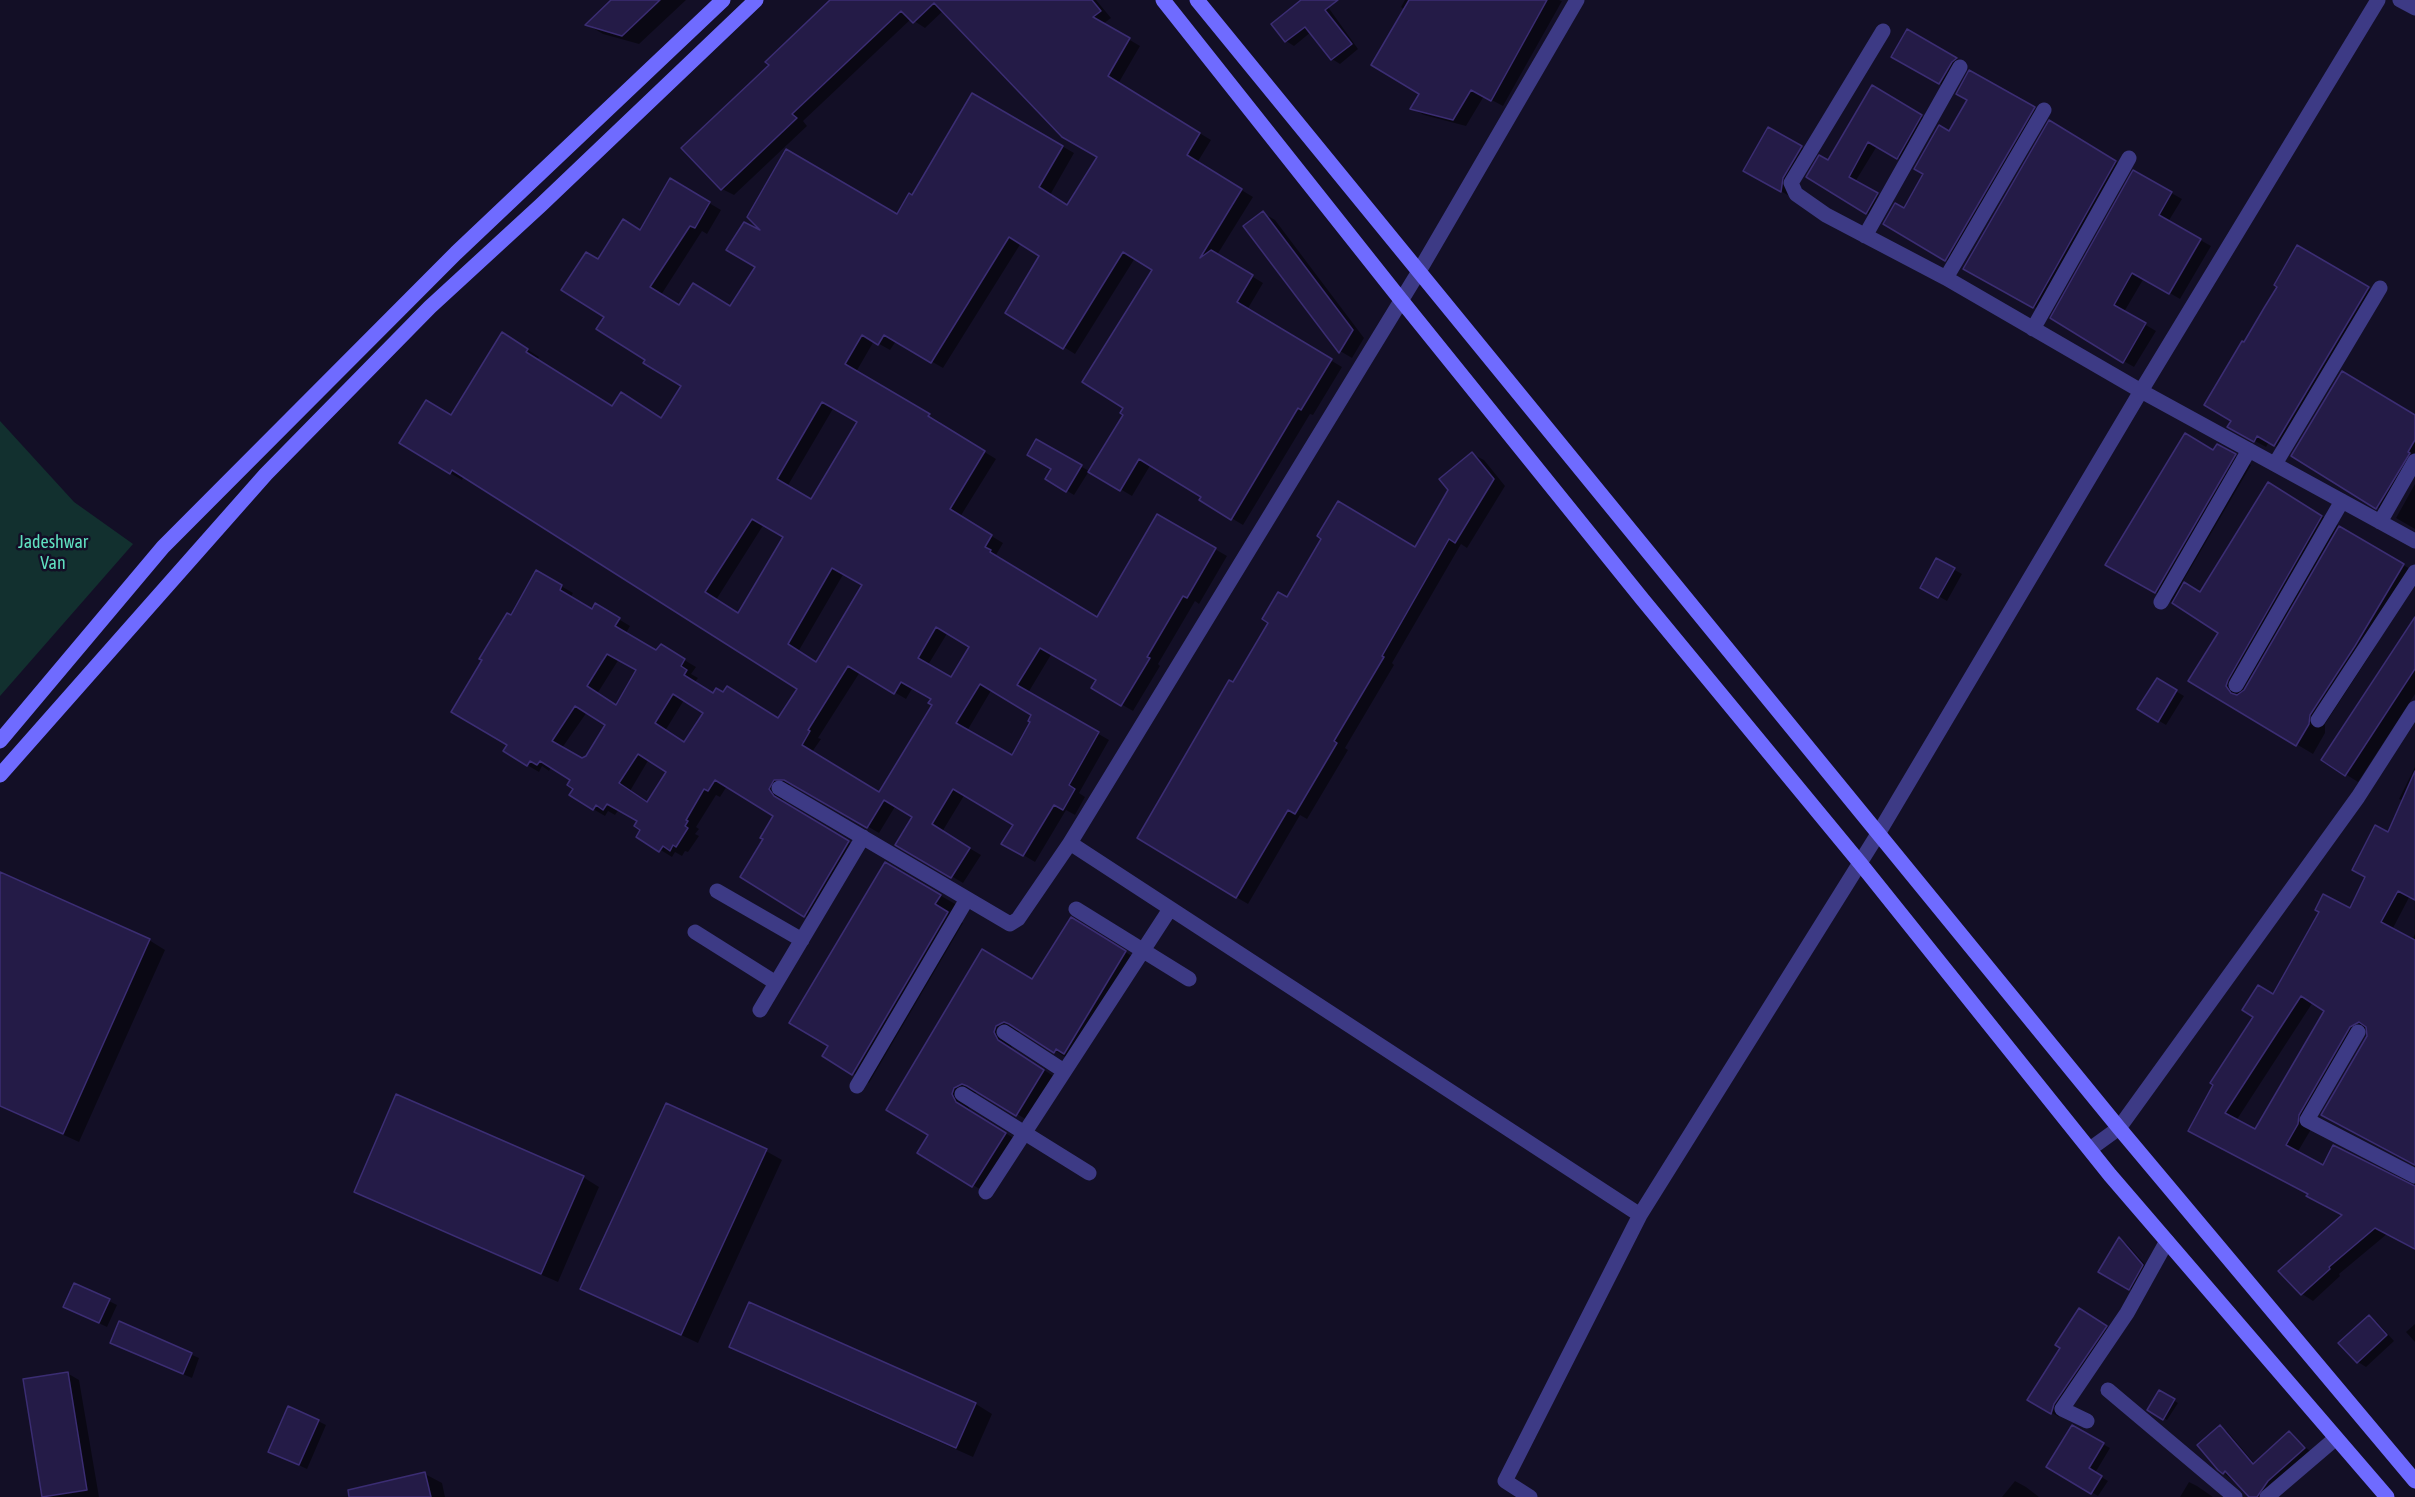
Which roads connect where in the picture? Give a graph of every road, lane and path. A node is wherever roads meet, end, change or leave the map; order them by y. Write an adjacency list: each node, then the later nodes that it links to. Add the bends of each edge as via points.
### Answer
1 (723, 0): 17 (street)
2 (756, 0): 19 (street)
3 (1163, 0): 18 (street)
4 (1197, 0): 14 (street)
5 (1577, 0): 14 (street)
6 (2378, 0): 21 (street)
7 (2400, 0): 8 (street)
8 (2415, 8)
9 (1883, 31): 13 (street, via 1791,183 1796,194)
10 (1960, 67): 13 (street)
11 (2044, 110): 15 (street)
12 (2129, 158): 20 (street)
13 (1865, 236): 15 (street)
14 (1418, 273): 18 (street); 36 (street)
15 (1946, 278): 20 (street)
16 (2380, 288): 24 (street)
17 (417, 291): 19 (street); 33 (street, via 163,547)
18 (1401, 300): 38 (street); 39 (street)
19 (430, 307): 34 (street, via 266,474)
20 (2033, 328): 21 (street)
21 (2141, 391): 22 (street); 36 (street)
22 (2249, 450): 24 (street); 29 (street)
23 (2415, 461): 26 (street)
24 (2275, 464): 25 (street)
25 (2342, 501): 26 (street); 30 (street)
26 (2380, 522): 27 (street)
27 (2415, 541)
28 (2415, 572): 32 (street)
29 (2162, 602)
30 (2236, 685)
31 (2415, 708): 55 (street, via 2358,797)
32 (2318, 720)
33 (0, 741)
34 (0, 775)
35 (779, 788): 37 (street)
36 (1878, 834): 39 (street); 55 (street)
37 (863, 837): 41 (street); 45 (street)
38 (1070, 843): 41 (street, via 1018,919 1010,924); 43 (street)
39 (1860, 863): 57 (street); 61 (street)
40 (717, 891): 45 (street)
41 (968, 899): 53 (street)
42 (1076, 909): 46 (street)
43 (1170, 909): 46 (street); 61 (street)
44 (695, 932): 48 (street)
45 (802, 940): 48 (street)
46 (1143, 950): 47 (street); 52 (street)
47 (1189, 979)
48 (776, 983): 49 (street)
49 (760, 1010)
50 (1004, 1032): 52 (street)
51 (2358, 1032): 59 (street, via 2307,1120)
52 (1064, 1071): 56 (street)
53 (857, 1086)
54 (962, 1094): 56 (street)
55 (2119, 1128): 57 (street); 67 (street)
56 (1025, 1132): 58 (street); 60 (street)
57 (2090, 1149): 62 (street)
58 (1089, 1173)
59 (2415, 1176)
60 (986, 1192)
61 (1640, 1215): 66 (street)
62 (2167, 1241): 64 (street, via 2127,1313 2062,1409); 65 (street)
63 (2108, 1390): 70 (street)
64 (2087, 1421)
65 (2336, 1438): 71 (street); 72 (street)
66 (1505, 1481): 68 (street); 69 (street)
67 (2415, 1481)
68 (1504, 1497)
69 (1530, 1497)
70 (2235, 1497)
71 (2267, 1497)
72 (2387, 1497)

